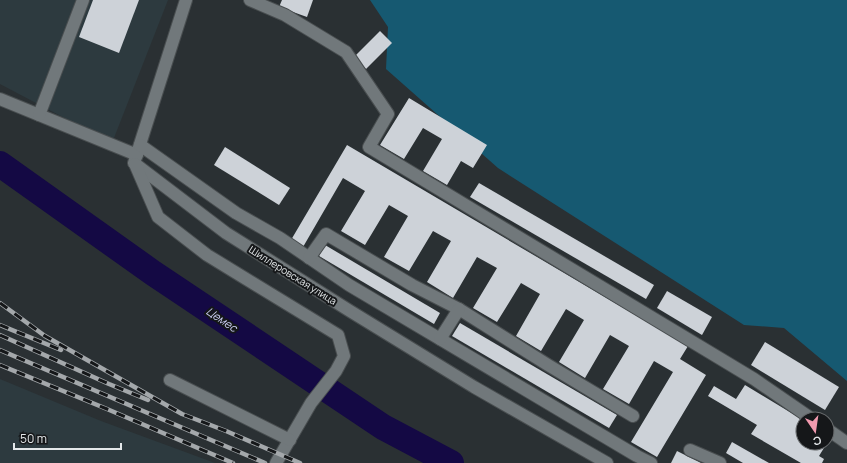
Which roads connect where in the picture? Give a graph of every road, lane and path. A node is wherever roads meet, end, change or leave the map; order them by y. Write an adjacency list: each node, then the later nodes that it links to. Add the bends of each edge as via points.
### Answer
1 (83, 0): 5 (street)
2 (186, 0): 6 (street)
3 (250, 0): 11 (street, via 284,15 346,52 388,114 369,147 754,379)
4 (0, 98): 5 (street)
5 (39, 115): 6 (street)
6 (137, 154): 7 (street, via 280,238); 14 (street, via 158,217 207,255 338,335 344,356 336,371 311,403); 18 (street, Шиллеровская улица, via 226,233 474,387)
7 (309, 258): 8 (street, via 326,234 412,286); 9 (street, via 349,285)
8 (459, 309): 9 (street); 12 (street)
9 (440, 338): 19 (street)
10 (170, 380): 14 (street)
11 (800, 411)
12 (633, 416)
13 (835, 435): 15 (street)
14 (290, 440): 17 (street)
15 (847, 443)
16 (690, 450): 20 (street)
17 (276, 463)
18 (608, 463)
19 (651, 463)
20 (720, 463)

